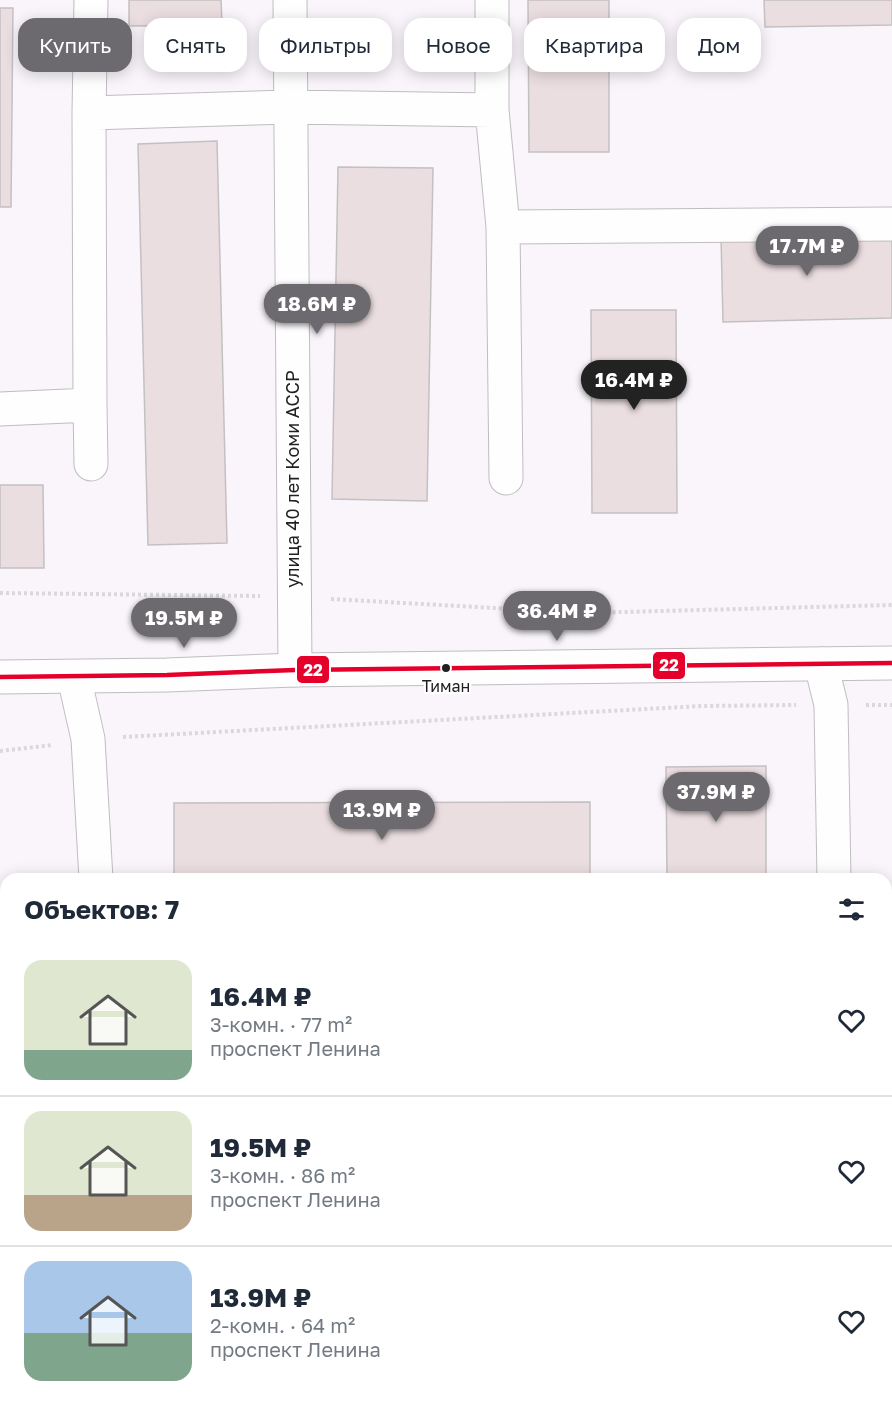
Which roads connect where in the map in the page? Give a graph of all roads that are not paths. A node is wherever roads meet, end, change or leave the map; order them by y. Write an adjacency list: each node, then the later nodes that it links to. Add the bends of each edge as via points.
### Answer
1 (91, 0): 6 (street)
2 (290, 0): 4 (street, улица 40 лет Коми АССР)
3 (492, 0): 5 (street)
4 (290, 107): 5 (street); 6 (street); 15 (street, улица 40 лет Коми АССР)
5 (492, 110): 8 (street)
6 (89, 113): 9 (street)
7 (892, 224): 8 (street)
8 (502, 227): 12 (street)
9 (90, 405): 10 (street); 11 (street)
10 (0, 410)
11 (91, 464)
12 (506, 478)
13 (892, 663): 14 (street)
14 (821, 664): 15 (street); 19 (street, via 831,705)
15 (295, 670): 17 (street)
16 (0, 677): 17 (street)
17 (74, 677): 18 (street, via 88,740)
18 (96, 873)
19 (834, 873)

